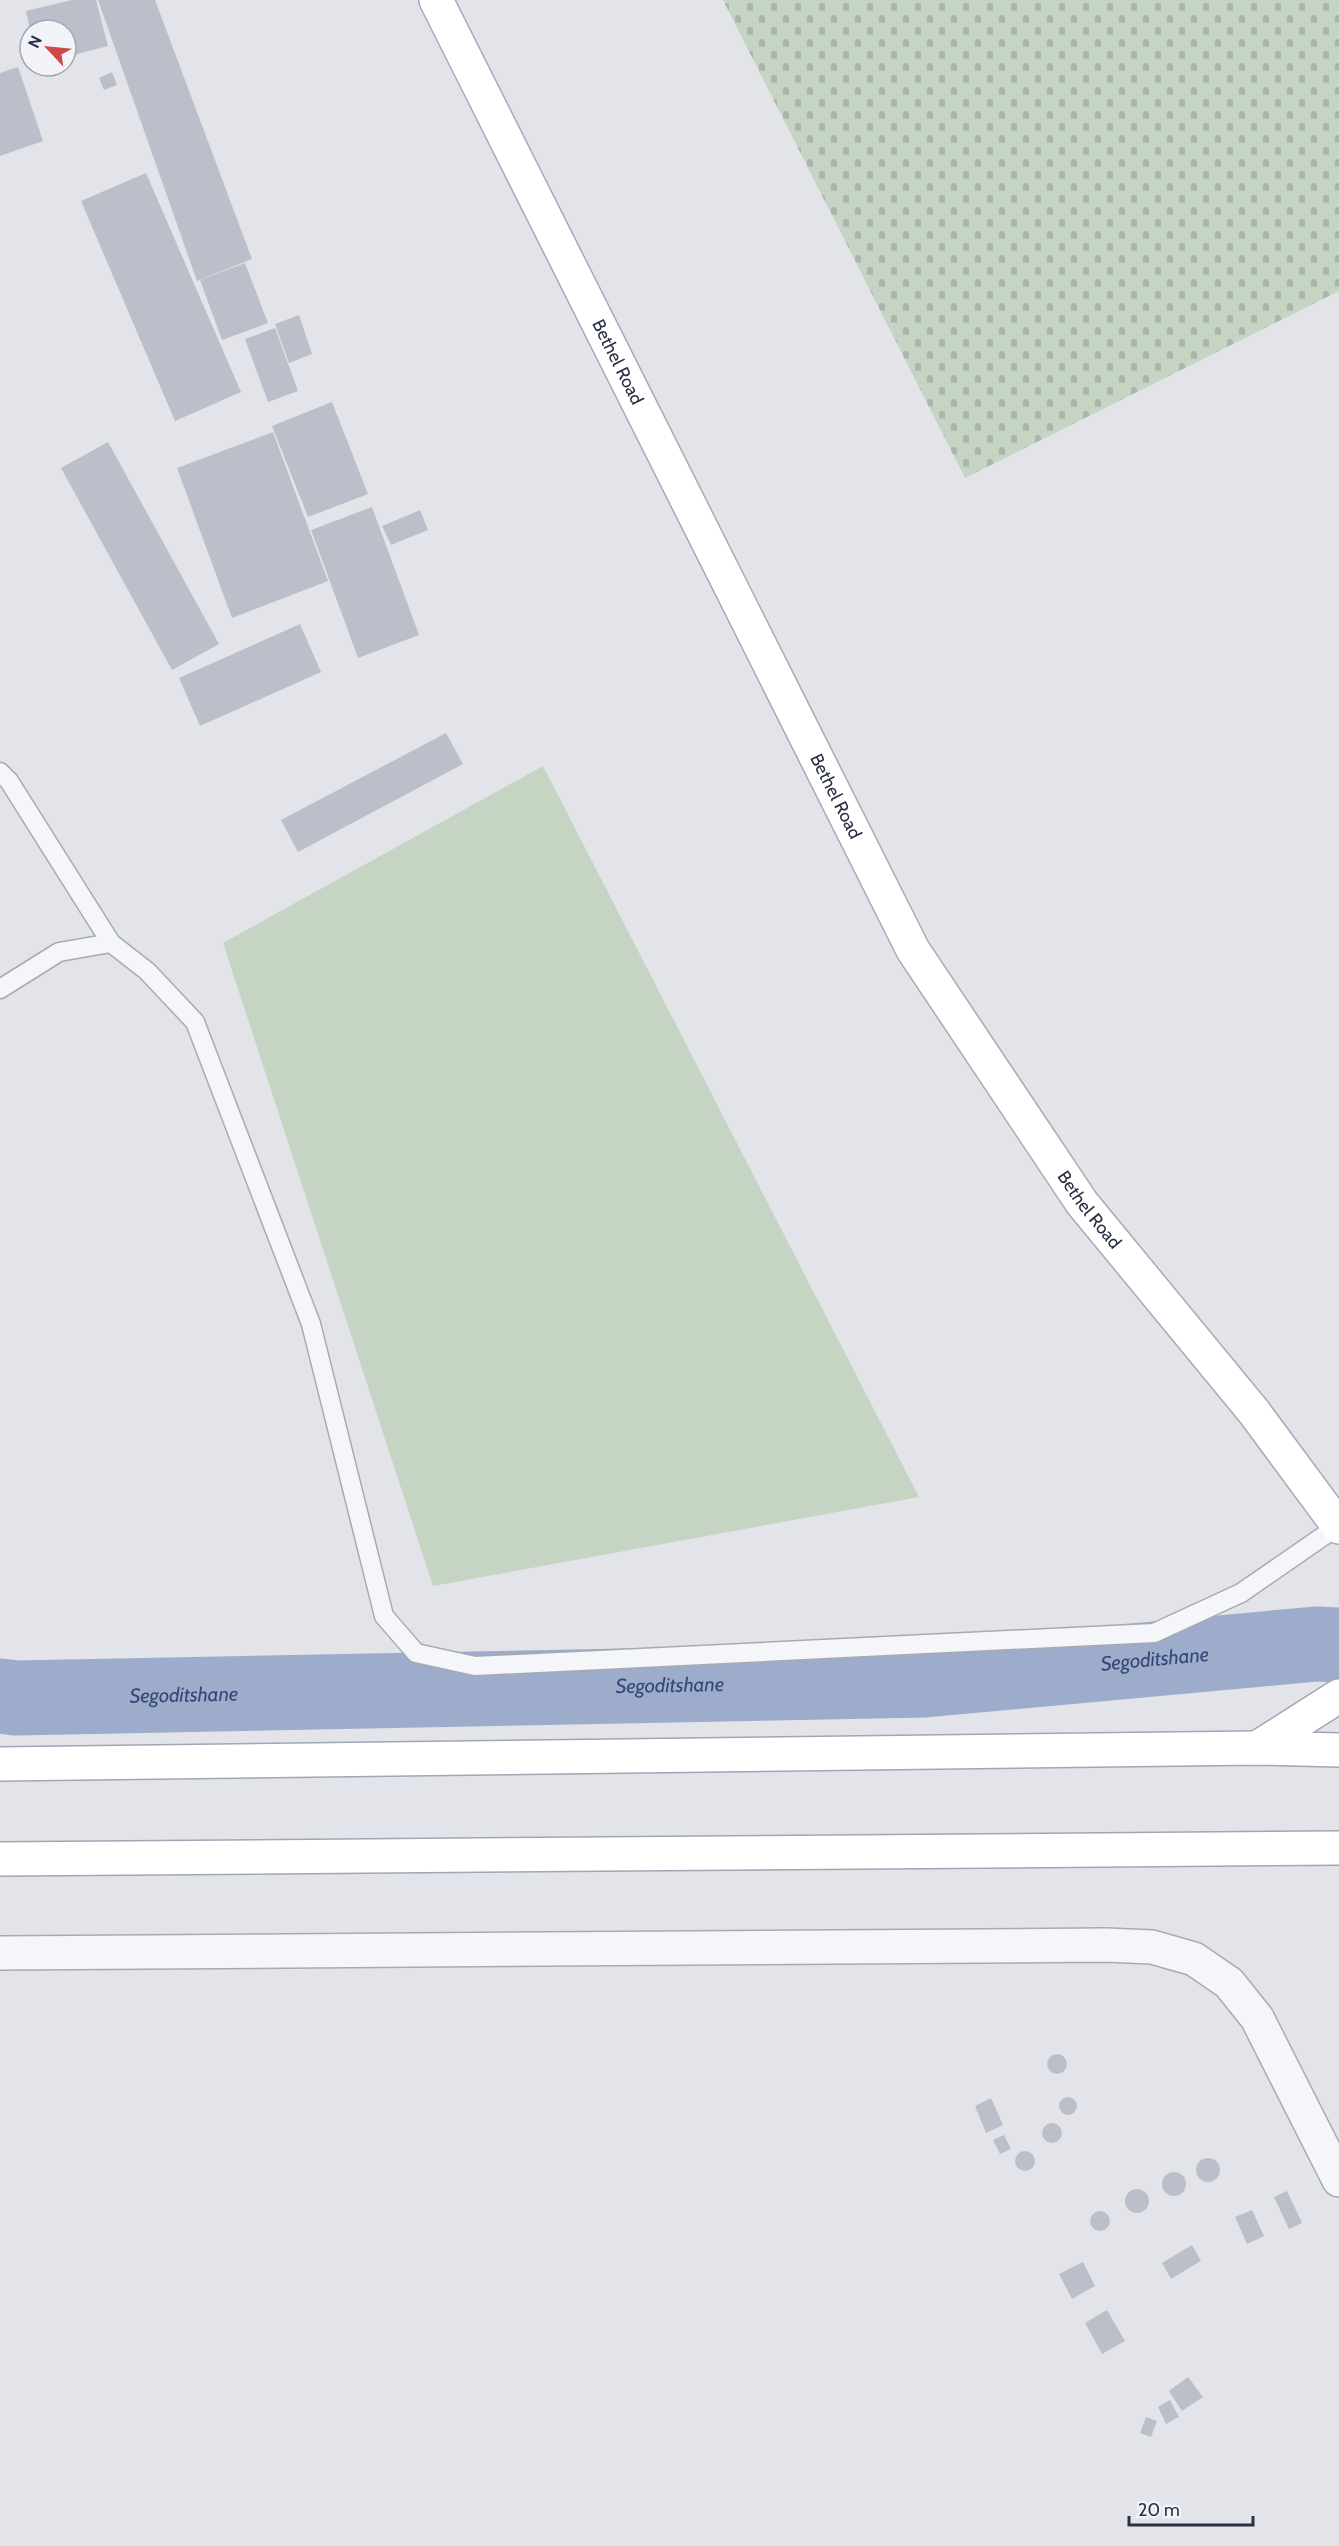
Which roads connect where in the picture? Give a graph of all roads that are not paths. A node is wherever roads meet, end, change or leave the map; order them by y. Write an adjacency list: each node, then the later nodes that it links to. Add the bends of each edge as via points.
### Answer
1 (436, 0): 5 (main road, Bethel Road, via 913,950 1082,1203 1254,1412)
2 (0, 771): 3 (lane)
3 (111, 944): 4 (lane, via 59,952); 5 (lane, via 147,971 195,1022 311,1324 384,1616 416,1653 475,1666 1154,1633 1241,1593)
4 (0, 989)
5 (1339, 1526)
6 (1339, 1696): 7 (main road)
7 (1257, 1748): 8 (main road); 9 (main road)
8 (1339, 1750)
9 (0, 1764)
10 (1339, 1848): 11 (main road)
11 (0, 1859)
12 (0, 1953): 13 (street, via 1152,1947 1194,1959 1229,1983 1257,2018)
13 (1339, 2180)

